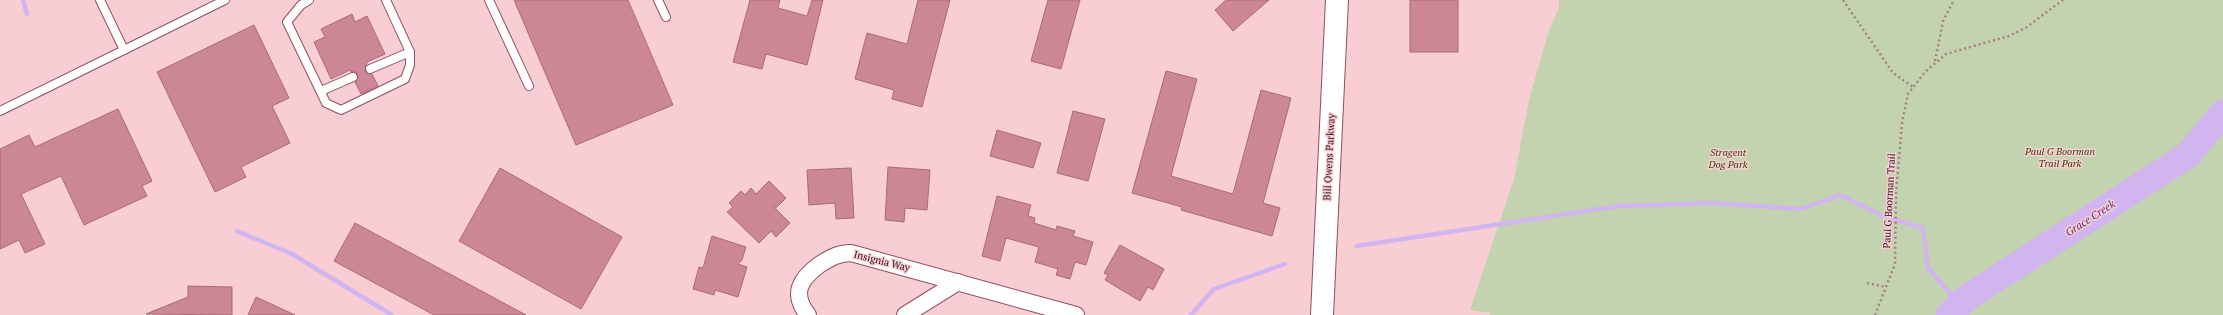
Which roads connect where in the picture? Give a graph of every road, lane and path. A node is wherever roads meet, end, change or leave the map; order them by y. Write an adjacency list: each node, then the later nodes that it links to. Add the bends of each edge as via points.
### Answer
1 (100, 0): 13 (lane)
2 (225, 0): 11 (lane)
3 (309, 0): 20 (lane, via 301,5 287,22)
4 (386, 0): 14 (lane)
5 (489, 0): 18 (lane)
6 (658, 0): 12 (lane)
7 (1337, 0): 28 (main road, Bill Owens Parkway)
8 (1843, 0): 19 (path, via 1893,73)
9 (1954, 0): 15 (path, via 1943,21)
10 (2063, 0): 15 (path, Paul G Boorman Trail, via 2015,33 1953,51)
11 (211, 3): 13 (lane)
12 (666, 17)
13 (124, 50): 21 (lane)
14 (410, 52): 16 (lane); 20 (lane, via 410,65 405,79 341,110 326,103)
15 (1935, 62): 19 (path, Paul G Boorman Trail)
16 (370, 69)
17 (353, 77): 20 (lane)
18 (529, 86)
19 (1913, 86): 24 (path, Paul G Boorman Trail, via 1905,103 1896,193 1895,264)
20 (321, 91)
21 (0, 111)
22 (958, 282): 25 (street, Insignia Way, via 861,254 843,253 827,260 804,278 799,289); 26 (street); 27 (street, Insignia Way)
23 (1867, 283): 24 (path)
24 (1886, 287): 29 (path, Paul G Boorman Trail)
25 (808, 315)
26 (905, 315)
27 (1076, 315)
28 (1322, 315)
29 (1875, 315)

